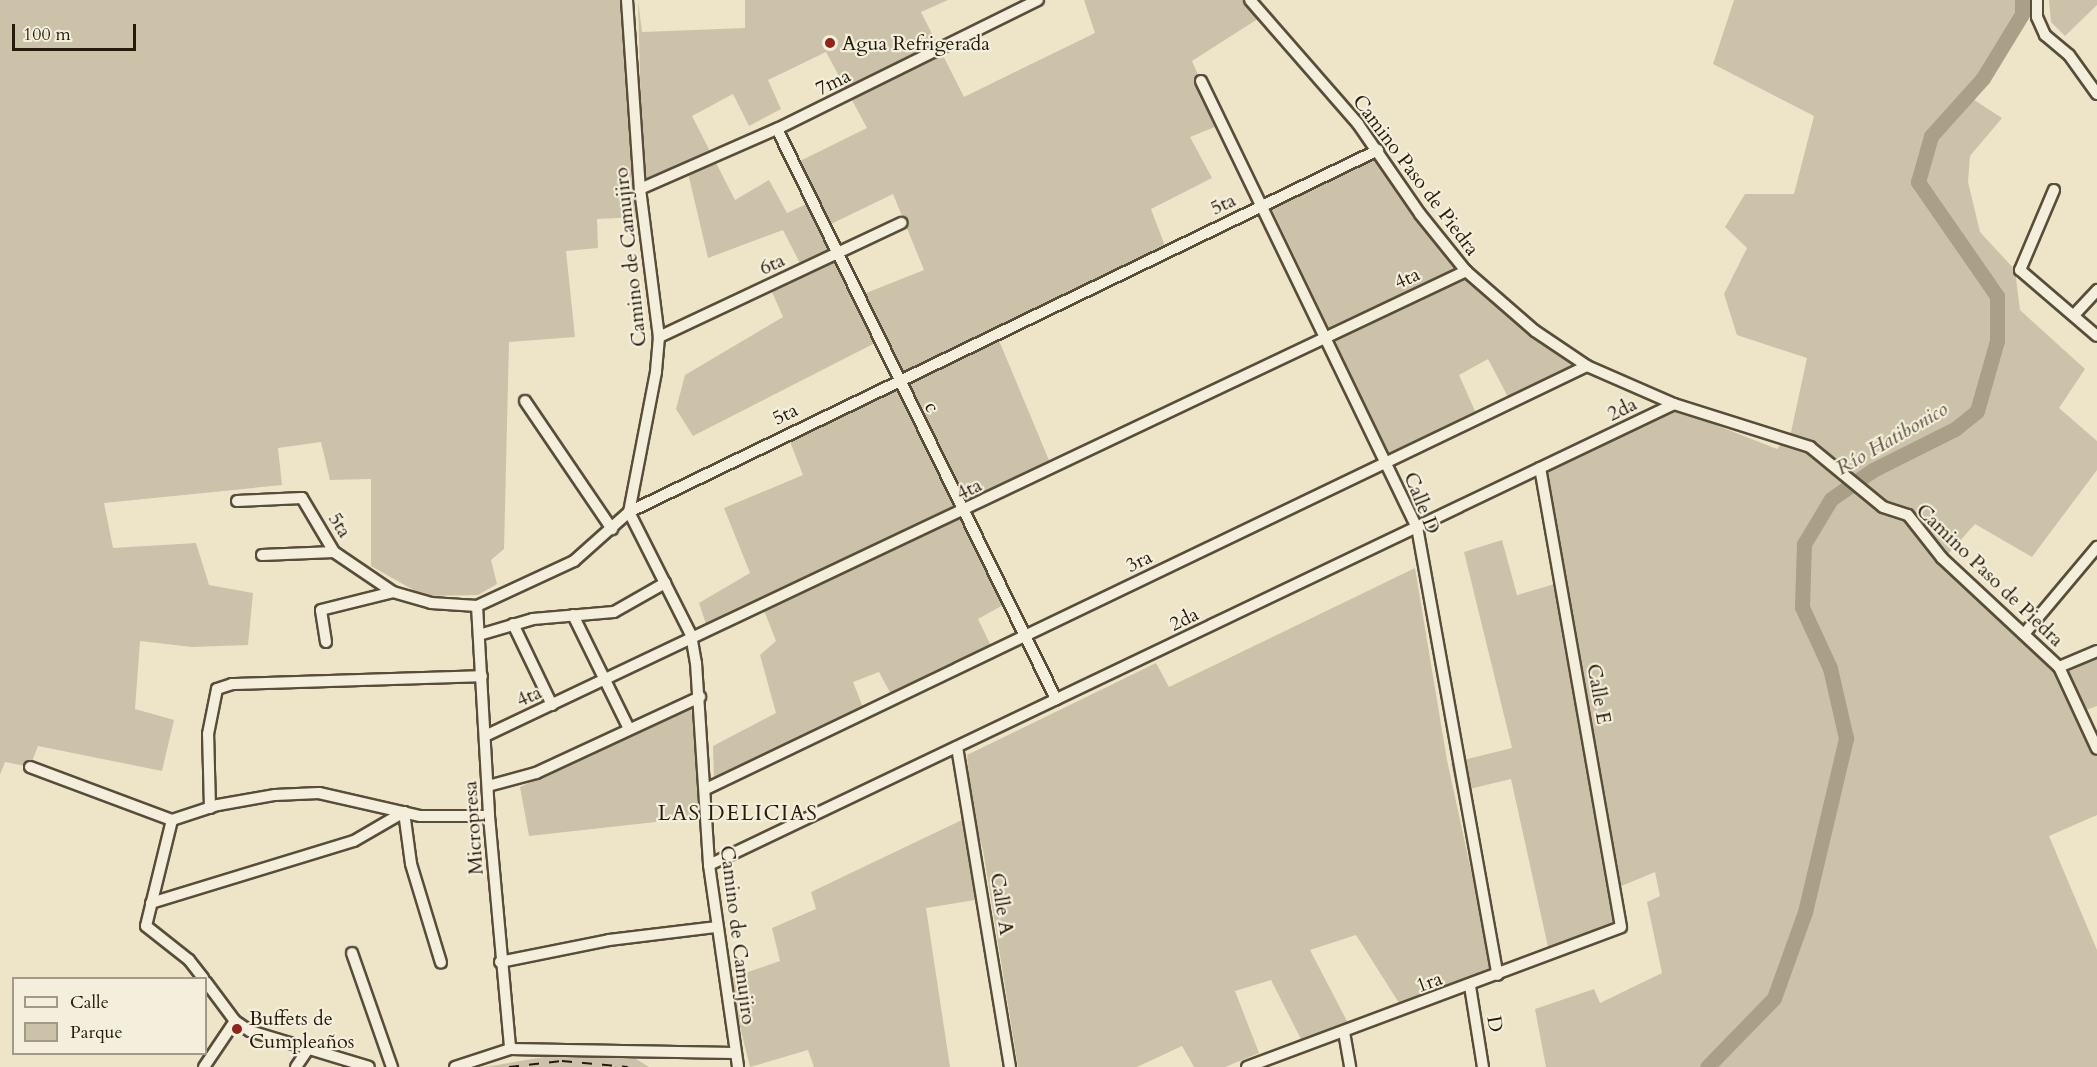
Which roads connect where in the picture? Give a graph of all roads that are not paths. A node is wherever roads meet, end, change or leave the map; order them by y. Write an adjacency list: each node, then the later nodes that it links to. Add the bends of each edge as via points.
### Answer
1 (627, 0): 9 (street, Camino de Camujiro)
2 (1038, 0): 7 (street, 7ma)
3 (1250, 0): 8 (street, Camino Paso de Piedra)
4 (2037, 0): 6 (street, via 2037,17 2045,36 2069,55)
5 (1201, 81): 11 (street, Calle D)
6 (2097, 94)
7 (777, 129): 9 (street, 7ma); 13 (street, c)
8 (1378, 150): 11 (street, 5ta); 14 (street, Camino Paso de Piedra, via 1420,214)
9 (640, 189): 19 (street, Camino de Camujiro)
10 (2054, 190): 16 (street, via 2020,270)
11 (1262, 206): 17 (street, Calle D); 21 (street, 5ta)
12 (901, 223): 13 (street, 6ta)
13 (838, 253): 19 (street, 6ta); 21 (street, c)
14 (1466, 271): 17 (street, 4ta); 20 (street, Camino Paso de Piedra, via 1535,331)
15 (2097, 290): 16 (street)
16 (2075, 314): 18 (street)
17 (1324, 335): 24 (street, Calle D); 28 (street, 4ta)
18 (2097, 336)
19 (659, 337): 27 (street, Camino de Camujiro)
20 (1587, 366): 23 (street, Camino Paso de Piedra); 24 (street, 3ra)
21 (898, 378): 27 (street, 5ta); 28 (street, c)
22 (525, 401): 30 (street)
23 (1674, 404): 25 (street, 2da); 39 (street, Camino Paso de Piedra, via 1810,447 1869,497 1915,521 1942,558)
24 (1386, 462): 29 (street, Calle D); 42 (street, 3ra)
25 (1540, 468): 29 (street, 2da); 65 (street, Calle E)
26 (237, 501): 32 (street, 5ta, via 302,498)
27 (629, 512): 30 (street, 5ta); 34 (street, Camino de Camujiro)
28 (963, 512): 41 (street, 4ta); 42 (street, c)
29 (1417, 527): 49 (street, 2da); 69 (street, Calle D)
30 (612, 529): 36 (street, 5ta, via 574,561)
31 (2097, 547): 39 (street)
32 (334, 552): 33 (street); 35 (street, 5ta)
33 (262, 555)
34 (665, 583): 37 (street, via 614,612); 41 (street, Camino de Camujiro)
35 (393, 592): 36 (street, 5ta, via 431,603); 43 (street, via 321,610)
36 (477, 606): 40 (street, Micropresa)
37 (573, 615): 38 (street); 47 (street)
38 (513, 624): 40 (street); 50 (street)
39 (2024, 634): 45 (street, Camino Paso de Piedra)
40 (479, 635): 46 (street, Micropresa)
41 (691, 635): 47 (street, 4ta); 48 (street, Camino de Camujiro)
42 (1024, 636): 49 (street, c); 57 (street, 3ra)
43 (326, 642)
44 (2097, 651): 45 (street)
45 (2059, 667): 54 (street, Camino Paso de Piedra)
46 (482, 676): 52 (street, Micropresa); 58 (street, via 232,684 217,689 208,734)
47 (605, 680): 50 (street, 4ta); 51 (street)
48 (700, 698): 51 (street); 57 (street, Camino de Camujiro)
49 (1056, 699): 53 (street, 2da)
50 (552, 705): 52 (street, 4ta)
51 (629, 729): 56 (street, via 536,773)
52 (485, 736): 56 (street, Micropresa)
53 (957, 747): 62 (street, 2da); 85 (street, Calle A)
54 (2097, 749)
55 (30, 767): 61 (street)
56 (488, 786): 60 (street, Micropresa)
57 (706, 789): 62 (street, Camino de Camujiro)
58 (210, 808): 59 (street, via 275,795 319,793); 61 (street)
59 (404, 812): 60 (street); 63 (street, via 354,841); 68 (street, via 411,864)
60 (489, 816): 67 (street, Micropresa)
61 (172, 820): 63 (street)
62 (709, 865): 64 (street, Camino de Camujiro)
63 (152, 903): 70 (street, via 146,926 189,960)
64 (717, 927): 67 (street, via 609,940); 78 (street, Camino de Camujiro)
65 (1621, 927): 69 (street, 1ra)
66 (352, 953): 82 (street)
67 (500, 962): 76 (street, Micropresa)
68 (441, 963)
69 (1498, 975): 72 (street, 1ra)
70 (202, 977)
71 (207, 983): 73 (street)
72 (1470, 986): 74 (street, 1ra); 88 (street, D)
73 (235, 1021): 75 (street, via 250,1031); 77 (street)
74 (1344, 1032): 86 (street, 1ra); 87 (street)
75 (309, 1048): 80 (street); 81 (street)
76 (510, 1049): 78 (street); 83 (street)
77 (209, 1052): 79 (street)
78 (734, 1053): 84 (street, Camino de Camujiro)
79 (204, 1067)
80 (296, 1067)
81 (369, 1067)
82 (392, 1067)
83 (455, 1067)
84 (738, 1067)
85 (1010, 1067)
86 (1247, 1067)
87 (1350, 1067)
88 (1484, 1067)

